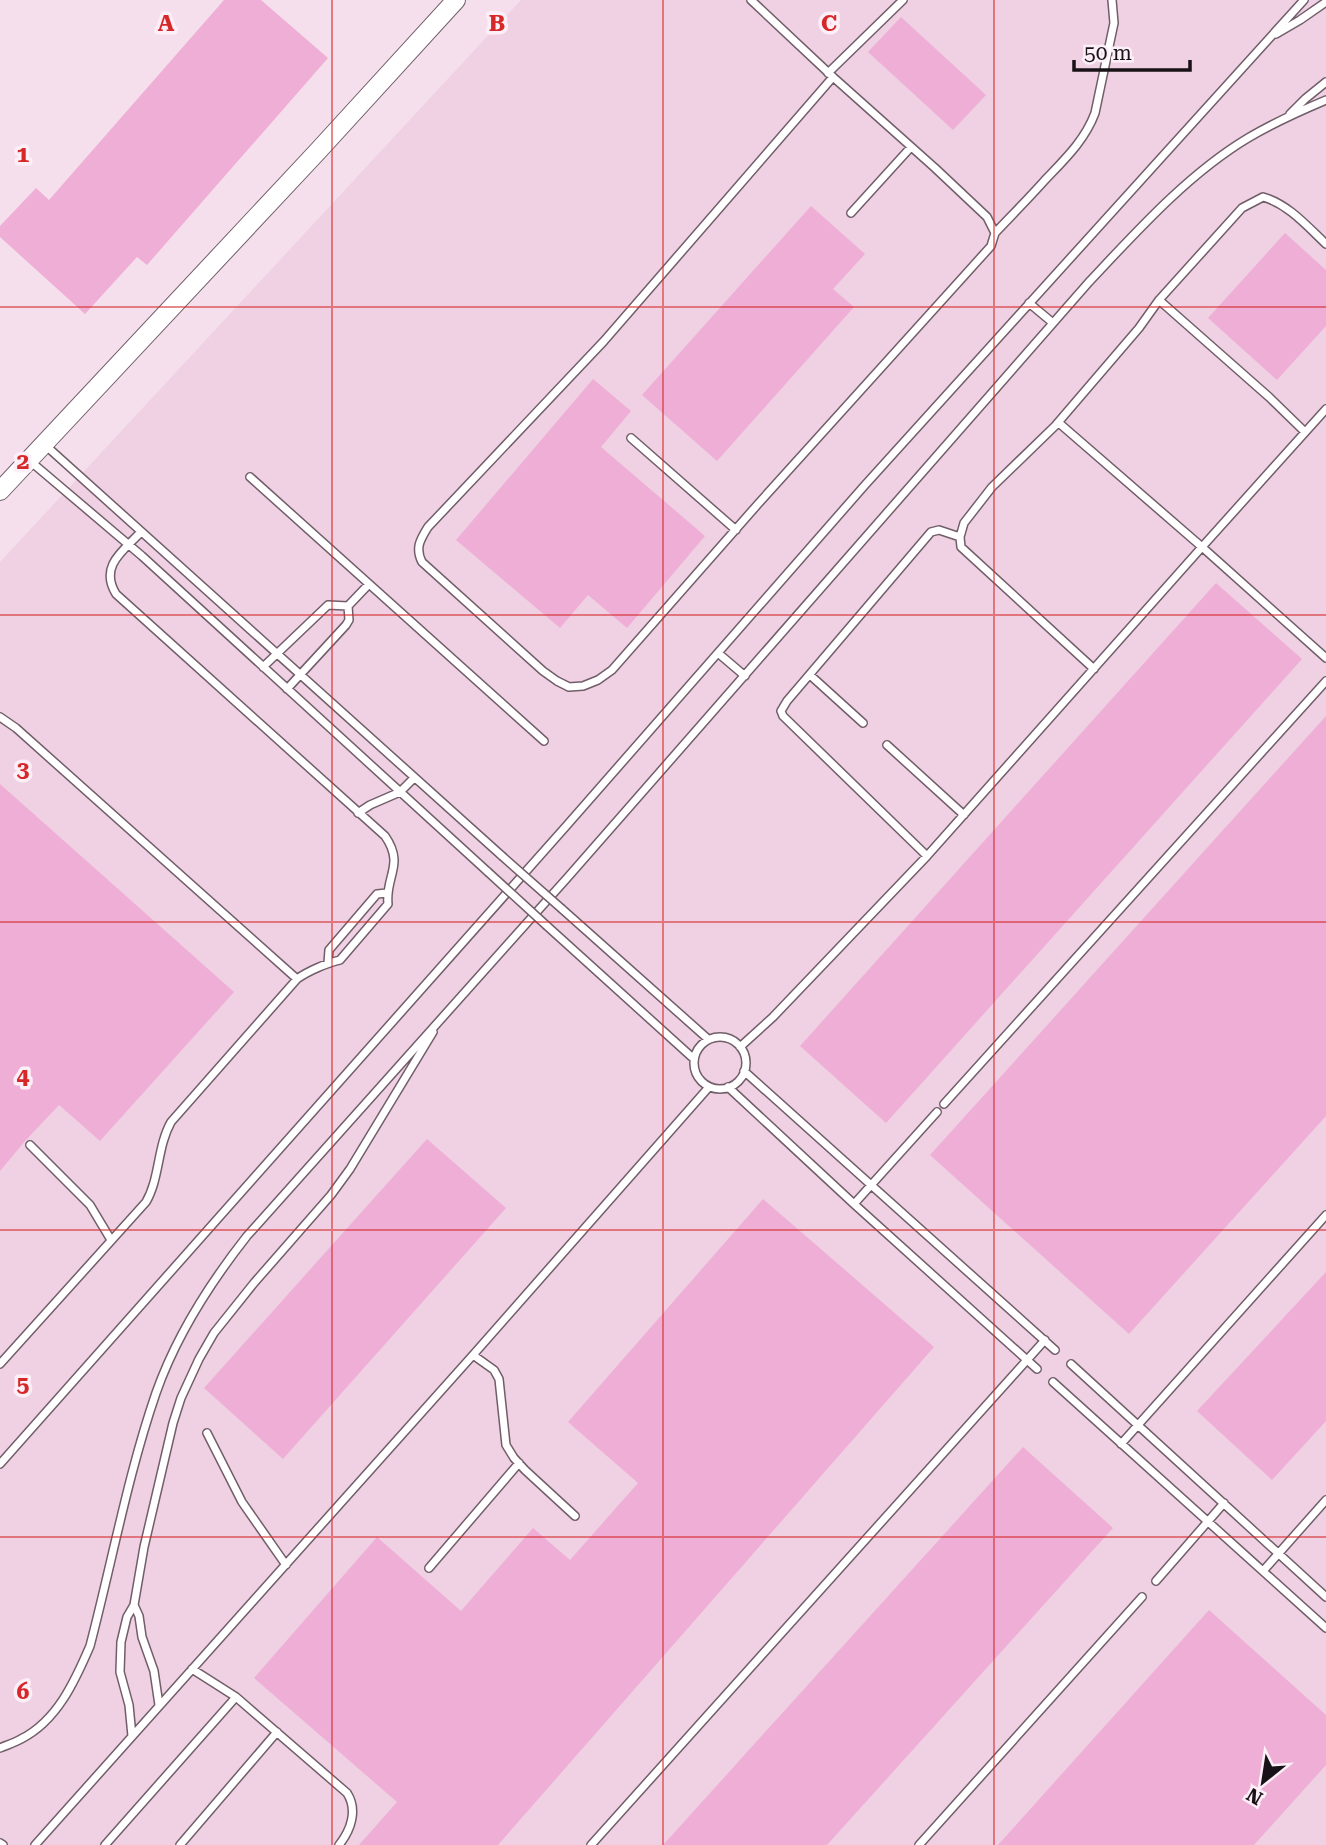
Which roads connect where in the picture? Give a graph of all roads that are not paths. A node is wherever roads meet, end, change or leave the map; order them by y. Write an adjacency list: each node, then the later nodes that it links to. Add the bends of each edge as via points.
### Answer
1 (456, 0): 23 (street)
2 (751, 0): 8 (lane)
3 (902, 0): 8 (lane)
4 (1112, 0): 14 (lane, via 1114,23 1090,126)
5 (1304, 0): 7 (lane)
6 (1326, 2): 7 (lane)
7 (1269, 38): 17 (lane)
8 (831, 75): 12 (lane); 27 (lane, via 604,341 429,527 418,547 422,562 543,671 569,687 583,686 612,670)
9 (1326, 82): 11 (lane)
10 (1326, 100): 11 (lane)
11 (1287, 118): 18 (lane, via 1247,139 1181,189)
12 (911, 147): 13 (lane); 14 (lane, via 986,217)
13 (850, 213)
14 (995, 233): 27 (lane, via 991,246 974,266)
15 (1326, 244): 16 (lane, via 1285,207 1263,197 1242,208)
16 (1159, 300): 20 (lane); 21 (lane)
17 (1029, 303): 18 (lane); 35 (lane)
18 (1053, 323): 40 (lane)
19 (1326, 409): 21 (lane)
20 (1059, 422): 29 (lane, via 992,487 964,523); 31 (lane)
21 (1305, 432): 31 (lane)
22 (631, 439): 27 (lane)
23 (44, 444): 24 (street); 28 (lane)
24 (29, 460): 26 (street); 30 (lane)
25 (250, 477): 32 (lane)
26 (0, 491)
27 (736, 530)
28 (141, 532): 30 (lane); 34 (lane)
29 (960, 537): 38 (lane, via 961,547); 41 (lane, via 931,532)
30 (128, 545): 37 (lane); 50 (lane, via 111,569 116,594)
31 (1202, 547): 36 (lane); 38 (lane)
32 (369, 584): 33 (lane); 46 (lane)
33 (348, 606): 34 (lane, via 328,606); 39 (lane, via 346,625)
34 (276, 653): 37 (lane); 39 (lane)
35 (718, 653): 40 (lane); 82 (lane)
36 (1326, 658)
37 (263, 667): 43 (lane)
38 (1094, 669): 51 (lane)
39 (300, 675): 43 (lane); 48 (lane)
40 (745, 676): 56 (lane)
41 (810, 676): 45 (lane); 52 (lane, via 782,708 783,716)
42 (1326, 681): 63 (lane)
43 (287, 689): 49 (lane)
44 (0, 717): 55 (lane)
45 (863, 723)
46 (544, 741)
47 (887, 745): 51 (lane)
48 (414, 778): 49 (lane); 57 (lane, bridge)
49 (400, 792): 50 (lane); 59 (lane, bridge)
50 (358, 813): 53 (lane, via 393,848 395,863)
51 (964, 815): 52 (lane)
52 (927, 856): 58 (lane)
53 (387, 894): 54 (lane, via 388,904 340,960); 54 (lane, via 377,894 329,950)
54 (328, 963): 55 (lane)
55 (297, 979): 69 (lane, via 172,1122 152,1192)
56 (438, 1022): 94 (lane, via 331,1195 225,1317 199,1359 173,1423); 101 (lane, via 247,1236 207,1291 157,1391 80,1670 61,1703 44,1721 23,1738)
57 (708, 1039): 58 (lane, via 725,1038); 59 (lane)
58 (740, 1046): 60 (lane)
59 (694, 1059): 61 (lane, via 697,1076)
60 (744, 1071): 62 (lane, via 741,1079); 66 (lane)
61 (709, 1087): 62 (lane); 72 (lane)
62 (728, 1087): 67 (lane)
63 (944, 1104)
64 (937, 1112): 66 (lane)
65 (30, 1146): 69 (lane, via 90,1205)
66 (871, 1185): 67 (lane); 70 (lane)
67 (854, 1204): 73 (lane)
68 (1326, 1215): 78 (lane)
69 (111, 1240): 74 (lane)
70 (1045, 1340): 71 (lane); 73 (lane)
71 (1055, 1350)
72 (473, 1355): 81 (lane, via 499,1379 506,1445); 88 (lane)
73 (1028, 1360): 76 (lane); 106 (lane)
74 (0, 1364)
75 (1071, 1364): 78 (lane)
76 (1037, 1369)
77 (1053, 1382): 80 (lane)
78 (1138, 1424): 80 (lane); 84 (lane)
79 (207, 1433): 88 (lane, via 242,1502)
80 (1121, 1444): 86 (lane)
81 (519, 1463): 85 (lane); 89 (lane)
82 (0, 1464)
83 (1326, 1500): 87 (lane)
84 (1224, 1503): 86 (lane); 87 (lane)
85 (575, 1516)
86 (1208, 1521): 90 (lane); 91 (lane)
87 (1279, 1553): 90 (lane); 93 (lane)
88 (286, 1565): 96 (lane)
89 (429, 1567)
90 (1263, 1572): 95 (lane)
91 (1156, 1581)
92 (1142, 1597): 107 (lane)
93 (1326, 1597)
94 (134, 1605): 98 (lane, via 154,1671); 100 (lane, via 127,1617 120,1656)
95 (1326, 1628)
96 (192, 1669): 97 (lane); 98 (lane)
97 (236, 1697): 99 (lane); 103 (lane)
98 (159, 1706): 100 (lane)
99 (277, 1732): 104 (lane); 105 (lane, via 353,1801 352,1820)
100 (132, 1736): 102 (lane)
101 (0, 1748)
102 (35, 1845)
103 (105, 1845)
104 (180, 1845)
105 (339, 1845)
106 (591, 1845)
107 (919, 1845)

